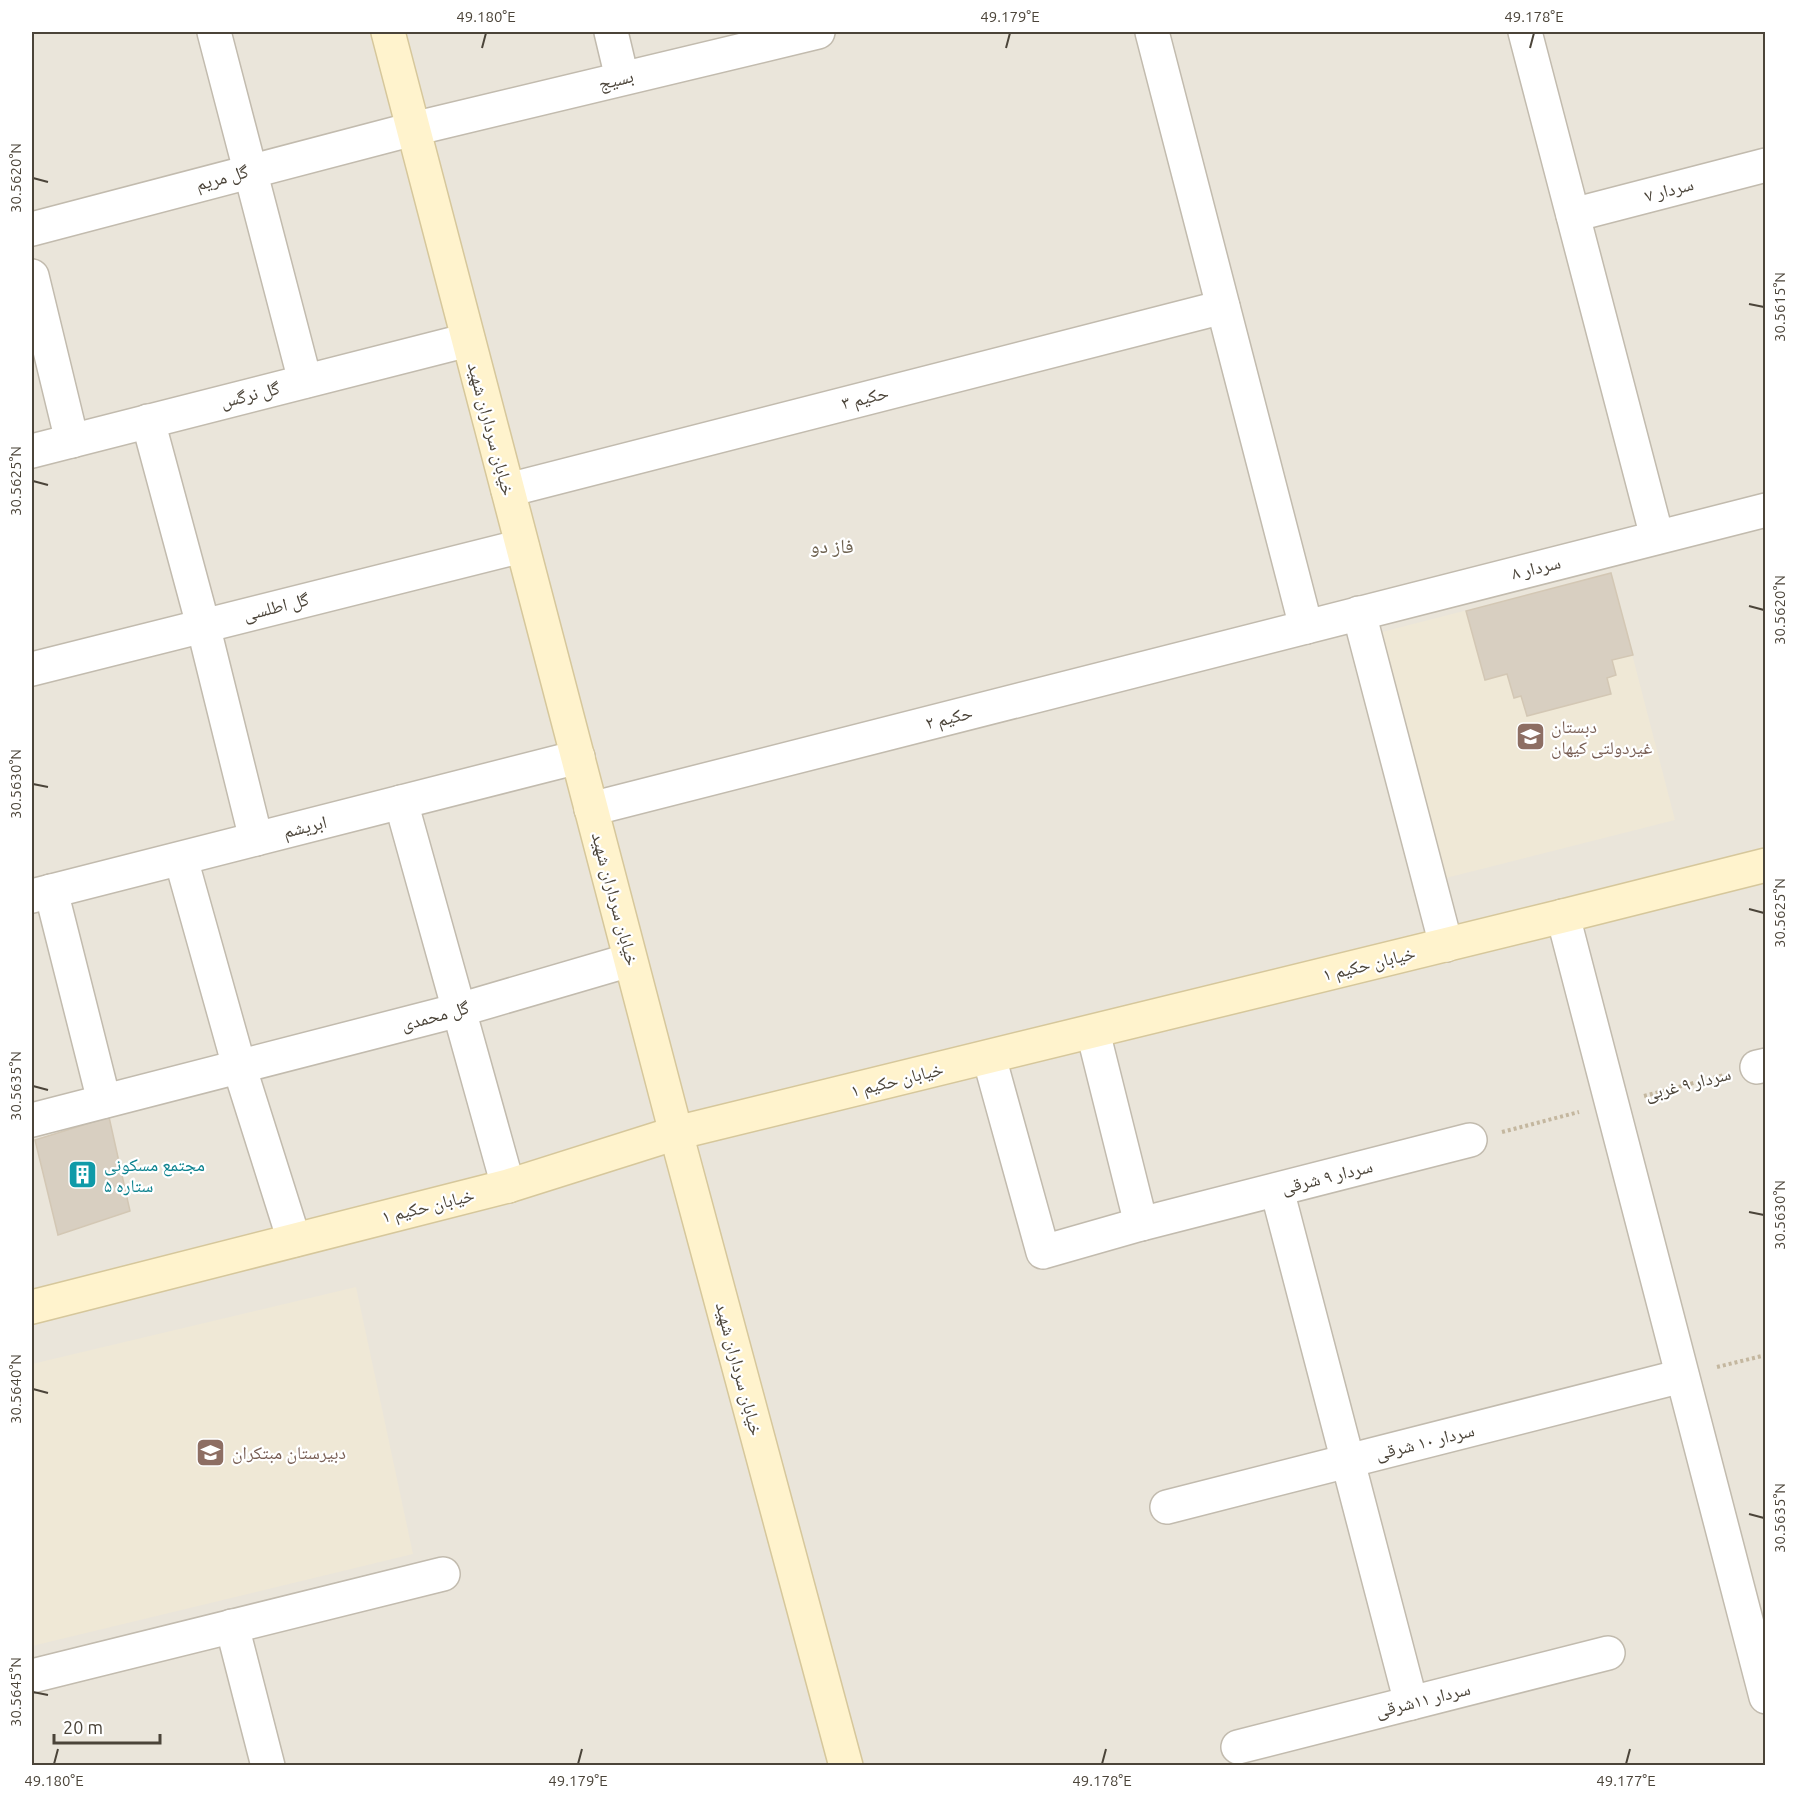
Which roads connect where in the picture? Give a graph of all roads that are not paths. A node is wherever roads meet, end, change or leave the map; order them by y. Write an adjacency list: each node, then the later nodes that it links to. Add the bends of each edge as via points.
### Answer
1 (214, 32): 10 (street)
2 (388, 32): 8 (street, خیابان سرداران شهید)
3 (610, 32): 7 (street)
4 (818, 32): 7 (street, بسیج)
5 (1152, 32): 14 (street)
6 (1526, 32): 11 (street)
7 (622, 78): 8 (street, بسیج)
8 (413, 129): 10 (street, گل مریم); 15 (street, خیابان سرداران شهید)
9 (1766, 165): 11 (street, سردار ۷)
10 (250, 171): 12 (street, گل مریم); 16 (street)
11 (1573, 215): 22 (street)
12 (32, 229)
13 (32, 276): 18 (street)
14 (1223, 307): 20 (street, حکیم ۳); 26 (street)
15 (468, 340): 16 (street, گل نرگس); 20 (street, خیابان سرداران شهید)
16 (305, 381): 17 (street, گل نرگس)
17 (148, 421): 18 (street, گل نرگس); 25 (street)
18 (72, 441): 19 (street, گل نرگس)
19 (32, 451)
20 (508, 490): 23 (street, خیابان سرداران شهید)
21 (1766, 510): 22 (street, سردار ۸)
22 (1657, 537): 24 (street, سردار ۸)
23 (522, 546): 25 (street, گل اطلسی); 28 (street, خیابان سرداران شهید)
24 (1359, 613): 26 (street, سردار ۸); 36 (street)
25 (203, 625): 27 (street, گل اطلسی); 31 (street)
26 (1306, 627): 30 (street, حکیم ۲)
27 (32, 669)
28 (578, 757): 29 (street, ابریشم); 30 (street, خیابان سرداران شهید)
29 (402, 802): 31 (street, ابریشم); 38 (street)
30 (591, 809): 37 (street, خیابان سرداران شهید)
31 (256, 839): 32 (street, ابریشم)
32 (180, 859): 34 (street, ابریشم); 41 (street)
33 (1766, 865): 35 (street, خیابان حکیم ۱)
34 (41, 894): 42 (street)
35 (1563, 916): 36 (street, خیابان حکیم ۱); 51 (street)
36 (1446, 945): 39 (street, خیابان حکیم ۱)
37 (630, 960): 38 (street, گل محمدی); 44 (street, خیابان سرداران شهید)
38 (459, 1010): 41 (street, گل محمدی); 46 (street)
39 (1093, 1032): 40 (street, خیابان حکیم ۱); 48 (street)
40 (989, 1057): 44 (street, خیابان حکیم ۱); 48 (street, سردار ۹ شرقی, via 1043,1252)
41 (239, 1066): 42 (street, گل محمدی); 49 (street)
42 (104, 1101): 43 (street, گل محمدی)
43 (32, 1120)
44 (676, 1134): 46 (street, خیابان حکیم ۱); 62 (street, خیابان سرداران شهید)
45 (1470, 1140): 47 (street, سردار ۹ شرقی)
46 (508, 1186): 49 (street, خیابان حکیم ۱)
47 (1277, 1190): 48 (street, سردار ۹ شرقی); 52 (street)
48 (1141, 1224)
49 (294, 1240): 50 (street, خیابان حکیم ۱)
50 (32, 1307)
51 (1682, 1376): 52 (street, سردار ۱۰ شرقی); 58 (street)
52 (1348, 1461): 53 (street, سردار ۱۰ شرقی); 59 (street)
53 (1167, 1507)
54 (443, 1574): 55 (street)
55 (232, 1626): 57 (street); 61 (street)
56 (1608, 1653): 59 (street, سردار ۱۱شرقی)
57 (32, 1676)
58 (1766, 1697)
59 (1411, 1703): 60 (street, سردار ۱۱شرقی)
60 (1238, 1747)
61 (268, 1766)
62 (846, 1766)

